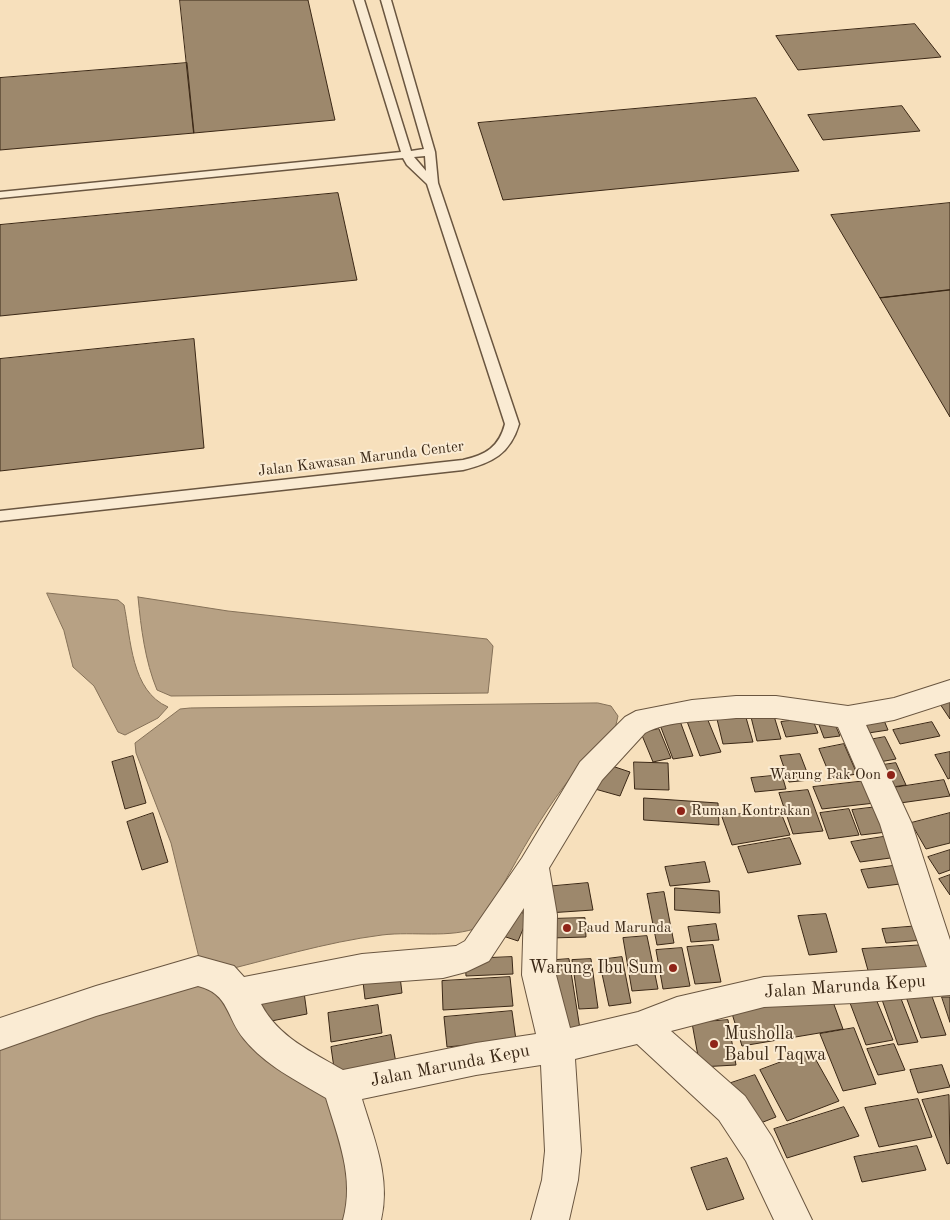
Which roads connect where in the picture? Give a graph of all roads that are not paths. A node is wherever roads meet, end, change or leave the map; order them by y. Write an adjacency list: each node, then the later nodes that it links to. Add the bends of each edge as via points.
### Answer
1 (359, 0): 4 (lane)
2 (386, 0): 3 (lane, Jalan Kawasan Marunda Center)
3 (430, 152): 4 (lane); 5 (lane, Jalan Kawasan Marunda Center)
4 (406, 154): 5 (lane); 6 (lane)
5 (432, 183): 7 (lane, Jalan Kawasan Marunda Center, via 512,424 509,440 500,450 484,460 463,465)
6 (0, 195)
7 (0, 516)
8 (950, 691): 9 (street, via 894,709)
9 (848, 717): 10 (street, via 776,707 736,706 692,711 635,725 591,771); 11 (street, Jalan Marunda Kepu, via 896,824 927,923)
10 (533, 867): 12 (street, via 477,950 468,958 380,967); 15 (street, via 541,915 539,975)
11 (950, 980): 13 (street, Jalan Marunda Kepu, via 764,992 677,1012)
12 (237, 994): 14 (street, via 222,977 194,971); 16 (street, via 255,1027 282,1053)
13 (642, 1027): 15 (street, Jalan Marunda Kepu); 19 (street, via 732,1108 759,1149)
14 (0, 1034)
15 (557, 1047): 16 (street, Jalan Marunda Kepu, via 476,1059); 18 (street, via 563,1166)
16 (340, 1087): 17 (street, via 364,1171 368,1206)
17 (362, 1220)
18 (550, 1220)
19 (792, 1220)

